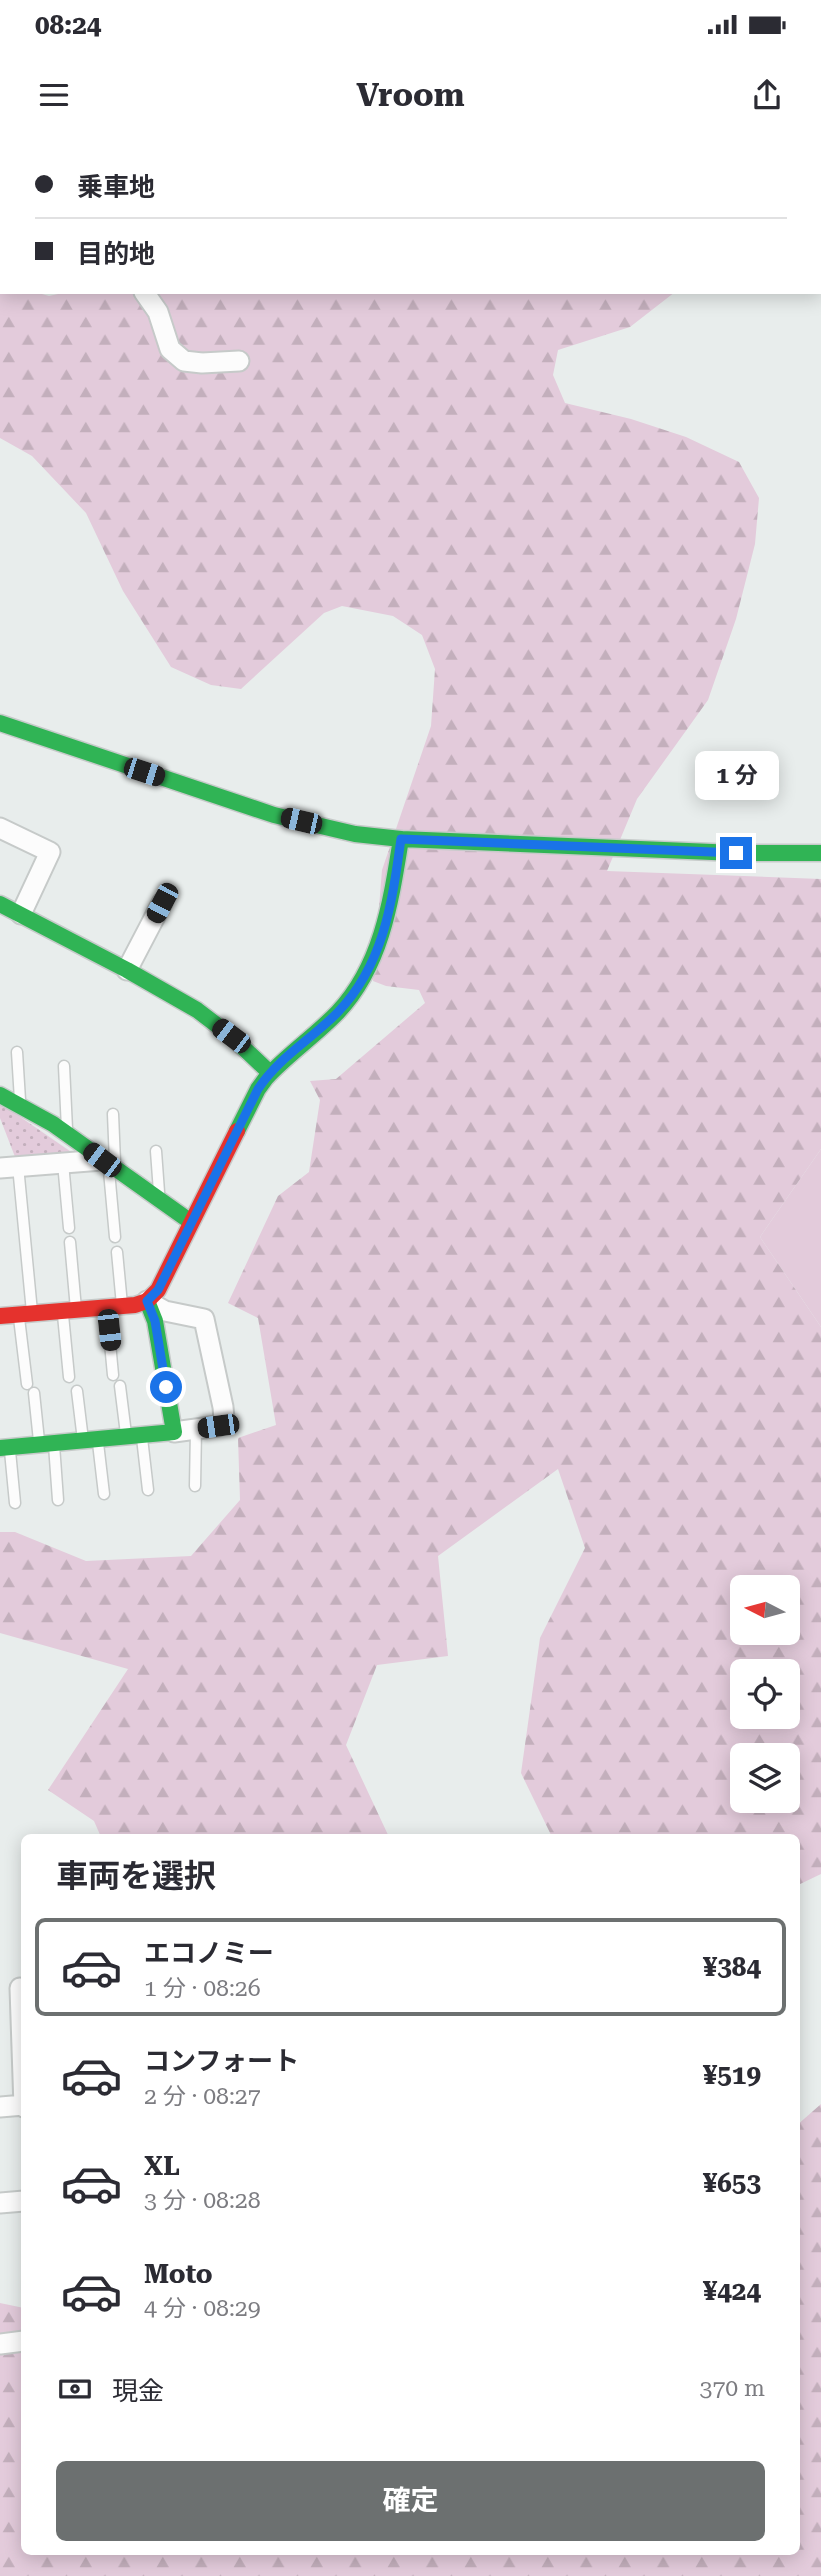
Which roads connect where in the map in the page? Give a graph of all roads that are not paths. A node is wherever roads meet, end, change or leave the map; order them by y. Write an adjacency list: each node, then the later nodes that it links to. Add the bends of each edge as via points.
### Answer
1 (146, 294): 2 (street, via 159,312 170,349 184,361)
2 (239, 361)
3 (0, 723): 5 (street, via 274,815 355,834)
4 (0, 828): 9 (street, via 50,852)
5 (401, 839): 6 (street); 13 (street, via 377,955 338,1012)
6 (821, 853)
7 (162, 903): 10 (street)
8 (0, 904): 9 (street)
9 (21, 914): 10 (street)
10 (127, 970): 13 (street, via 197,1010)
11 (17, 1052): 15 (lane)
12 (64, 1066): 17 (lane)
13 (269, 1072): 23 (street)
14 (0, 1095): 15 (street)
15 (20, 1106): 17 (street)
16 (113, 1114): 20 (lane)
17 (68, 1134): 20 (street)
18 (156, 1151): 22 (lane)
19 (64, 1163): 20 (street); 21 (street); 24 (lane)
20 (109, 1165): 22 (street); 25 (lane)
21 (9, 1167): 31 (lane)
22 (159, 1200): 23 (street)
23 (191, 1222): 28 (street, via 158,1290)
24 (69, 1228)
25 (115, 1237)
26 (70, 1242): 30 (lane)
27 (117, 1252): 29 (lane)
28 (147, 1301): 29 (street); 39 (street, via 165,1311 204,1319 224,1419 218,1426); 40 (street, via 155,1321)
29 (114, 1307): 30 (street); 33 (lane)
30 (69, 1310): 31 (street); 34 (lane)
31 (26, 1314): 32 (street); 35 (lane)
32 (0, 1316)
33 (113, 1375)
34 (69, 1377)
35 (27, 1384)
36 (120, 1386): 41 (lane)
37 (78, 1391): 42 (lane)
38 (34, 1393): 43 (lane)
39 (196, 1429): 40 (street); 45 (lane)
40 (174, 1432): 41 (street)
41 (134, 1436): 42 (street); 46 (lane)
42 (90, 1440): 43 (street); 47 (lane)
43 (47, 1444): 44 (street); 48 (lane)
44 (5, 1447): 49 (lane)
45 (195, 1486)
46 (148, 1490)
47 (103, 1494)
48 (58, 1500)
49 (15, 1503)
50 (21, 1986): 51 (street)
51 (0, 1991)
52 (21, 2106): 53 (street)
53 (0, 2107)
54 (21, 2201): 55 (street)
55 (0, 2203)
56 (21, 2342): 57 (street)
57 (0, 2344)

